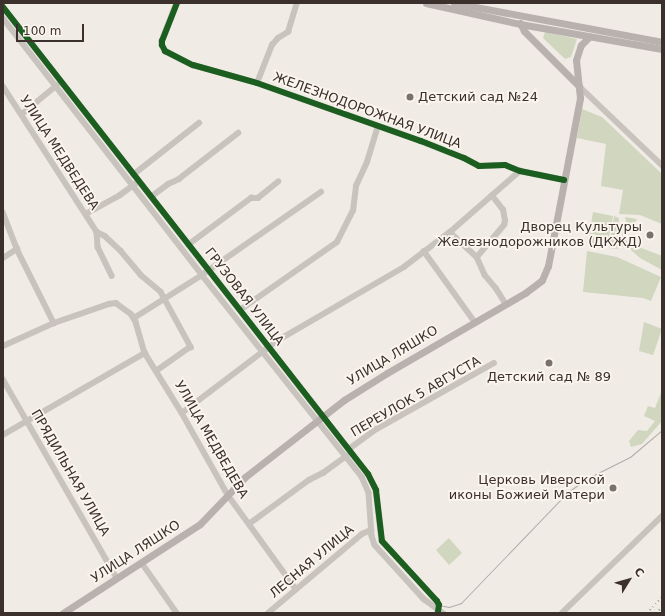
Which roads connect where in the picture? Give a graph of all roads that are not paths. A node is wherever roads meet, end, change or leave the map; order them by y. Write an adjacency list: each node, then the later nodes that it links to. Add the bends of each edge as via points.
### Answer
1 (176, 3): 12 (street, ЖЕЛЕЗНОДОРОЖНАЯ УЛИЦА, via 162,41 165,51 206,70)
2 (297, 3): 12 (street, via 288,32 272,44)
3 (426, 3): 7 (main road)
4 (454, 3): 7 (main road)
5 (3, 7): 11 (street, ГРУЗОВАЯ УЛИЦА)
6 (3, 18): 14 (street, ГРУЗОВАЯ УЛИЦА)
7 (520, 20): 8 (main road); 9 (main road); 15 (main road)
8 (589, 37): 10 (main road); 15 (main road, УЛИЦА ЛЯШКО, via 581,45 576,60)
9 (662, 42)
10 (662, 49)
11 (61, 82): 14 (street); 22 (street, ГРУЗОВАЯ УЛИЦА)
12 (257, 83): 18 (street, ЖЕЛЕЗНОДОРОЖНАЯ УЛИЦА)
13 (3, 86): 16 (street, УЛИЦА МЕДВЕДЕВА)
14 (55, 86): 16 (street); 26 (street, ГРУЗОВАЯ УЛИЦА)
15 (579, 86): 20 (street); 23 (main road, УЛИЦА ЛЯШКО, via 580,98)
16 (22, 114): 31 (street, УЛИЦА МЕДВЕДЕВА)
17 (199, 123): 22 (street)
18 (378, 127): 21 (street, ЖЕЛЕЗНОДОРОЖНАЯ УЛИЦА, via 421,141 479,166 505,165); 44 (street, via 356,186 353,211 337,242)
19 (238, 133): 29 (street, via 179,179)
20 (662, 166)
21 (520, 171): 23 (street, ЖЕЛЕЗНОДОРОЖНАЯ УЛИЦА); 28 (street)
22 (133, 175): 24 (street, ГРУЗОВАЯ УЛИЦА)
23 (564, 180): 43 (main road, УЛИЦА ЛЯШКО, via 545,275 539,284)
24 (138, 181): 26 (street); 29 (street, ГРУЗОВАЯ УЛИЦА)
25 (278, 182): 34 (street, via 258,198 251,198)
26 (133, 186): 31 (street); 40 (street, ГРУЗОВАЯ УЛИЦА)
27 (321, 192): 39 (street)
28 (492, 196): 33 (street); 37 (street, via 503,210 504,225)
29 (151, 197): 34 (street, ГРУЗОВАЯ УЛИЦА)
30 (3, 212): 35 (street)
31 (86, 214): 32 (street, УЛИЦА МЕДВЕДЕВА)
32 (97, 232): 41 (street, УЛИЦА МЕДВЕДЕВА, via 98,247); 42 (street, via 121,251)
33 (450, 232): 36 (street); 37 (street)
34 (188, 245): 39 (street, ГРУЗОВАЯ УЛИЦА)
35 (17, 249): 38 (street); 47 (street)
36 (424, 251): 46 (street); 49 (street, via 404,267)
37 (476, 257): 43 (street, via 485,275)
38 (3, 258)
39 (208, 271): 40 (street); 44 (street, ГРУЗОВАЯ УЛИЦА)
40 (202, 275): 42 (street); 50 (street, ГРУЗОВАЯ УЛИЦА)
41 (112, 276)
42 (165, 298): 45 (street); 53 (street, via 191,347)
43 (506, 304): 46 (main road, УЛИЦА ЛЯШКО)
44 (240, 310): 49 (street, ГРУЗОВАЯ УЛИЦА)
45 (134, 318): 47 (street, via 113,303); 51 (street, УЛИЦА МЕДВЕДЕВА)
46 (475, 322): 56 (main road, УЛИЦА ЛЯШКО, via 360,390)
47 (54, 323): 48 (street)
48 (3, 346)
49 (269, 346): 50 (street); 56 (street, ГРУЗОВАЯ УЛИЦА)
50 (262, 351): 55 (street); 56 (street, ГРУЗОВАЯ УЛИЦА)
51 (145, 353): 53 (street, УЛИЦА МЕДВЕДЕВА); 57 (street)
52 (494, 364): 59 (street, ПЕРЕУЛОК 5 АВГУСТА, via 377,429)
53 (157, 371): 55 (street, УЛИЦА МЕДВЕДЕВА)
54 (3, 379): 57 (street, ПРЯДИЛЬНАЯ УЛИЦА)
55 (182, 413): 61 (street, УЛИЦА МЕДВЕДЕВА)
56 (320, 418): 59 (street, ГРУЗОВАЯ УЛИЦА); 60 (street, ГРУЗОВАЯ УЛИЦА); 61 (main road, УЛИЦА ЛЯШКО, via 245,477)
57 (27, 421): 58 (street); 66 (street, ПРЯДИЛЬНАЯ УЛИЦА)
58 (3, 435)
59 (349, 449): 68 (street, ГРУЗОВАЯ УЛИЦА, via 375,486 382,541 437,601)
60 (346, 456): 63 (street, ПЕРЕУЛОК 5 АВГУСТА); 64 (street, ГРУЗОВАЯ УЛИЦА, via 367,486)
61 (228, 495): 63 (street, УЛИЦА МЕДВЕДЕВА); 65 (main road, УЛИЦА ЛЯШКО, via 200,524)
62 (662, 516): 72 (street)
63 (250, 524): 67 (street, УЛИЦА МЕДВЕДЕВА)
64 (372, 530): 67 (street, ЛЕСНАЯ УЛИЦА, via 362,534); 68 (street, ГРУЗОВАЯ УЛИЦА, via 373,541 378,549)
65 (142, 563): 66 (main road, УЛИЦА ЛЯШКО); 70 (street)
66 (117, 578): 69 (main road, УЛИЦА ЛЯШКО)
67 (296, 589): 71 (street, ЛЕСНАЯ УЛИЦА)
68 (439, 612)
69 (63, 613)
70 (177, 613)
71 (268, 613)
72 (562, 613)

